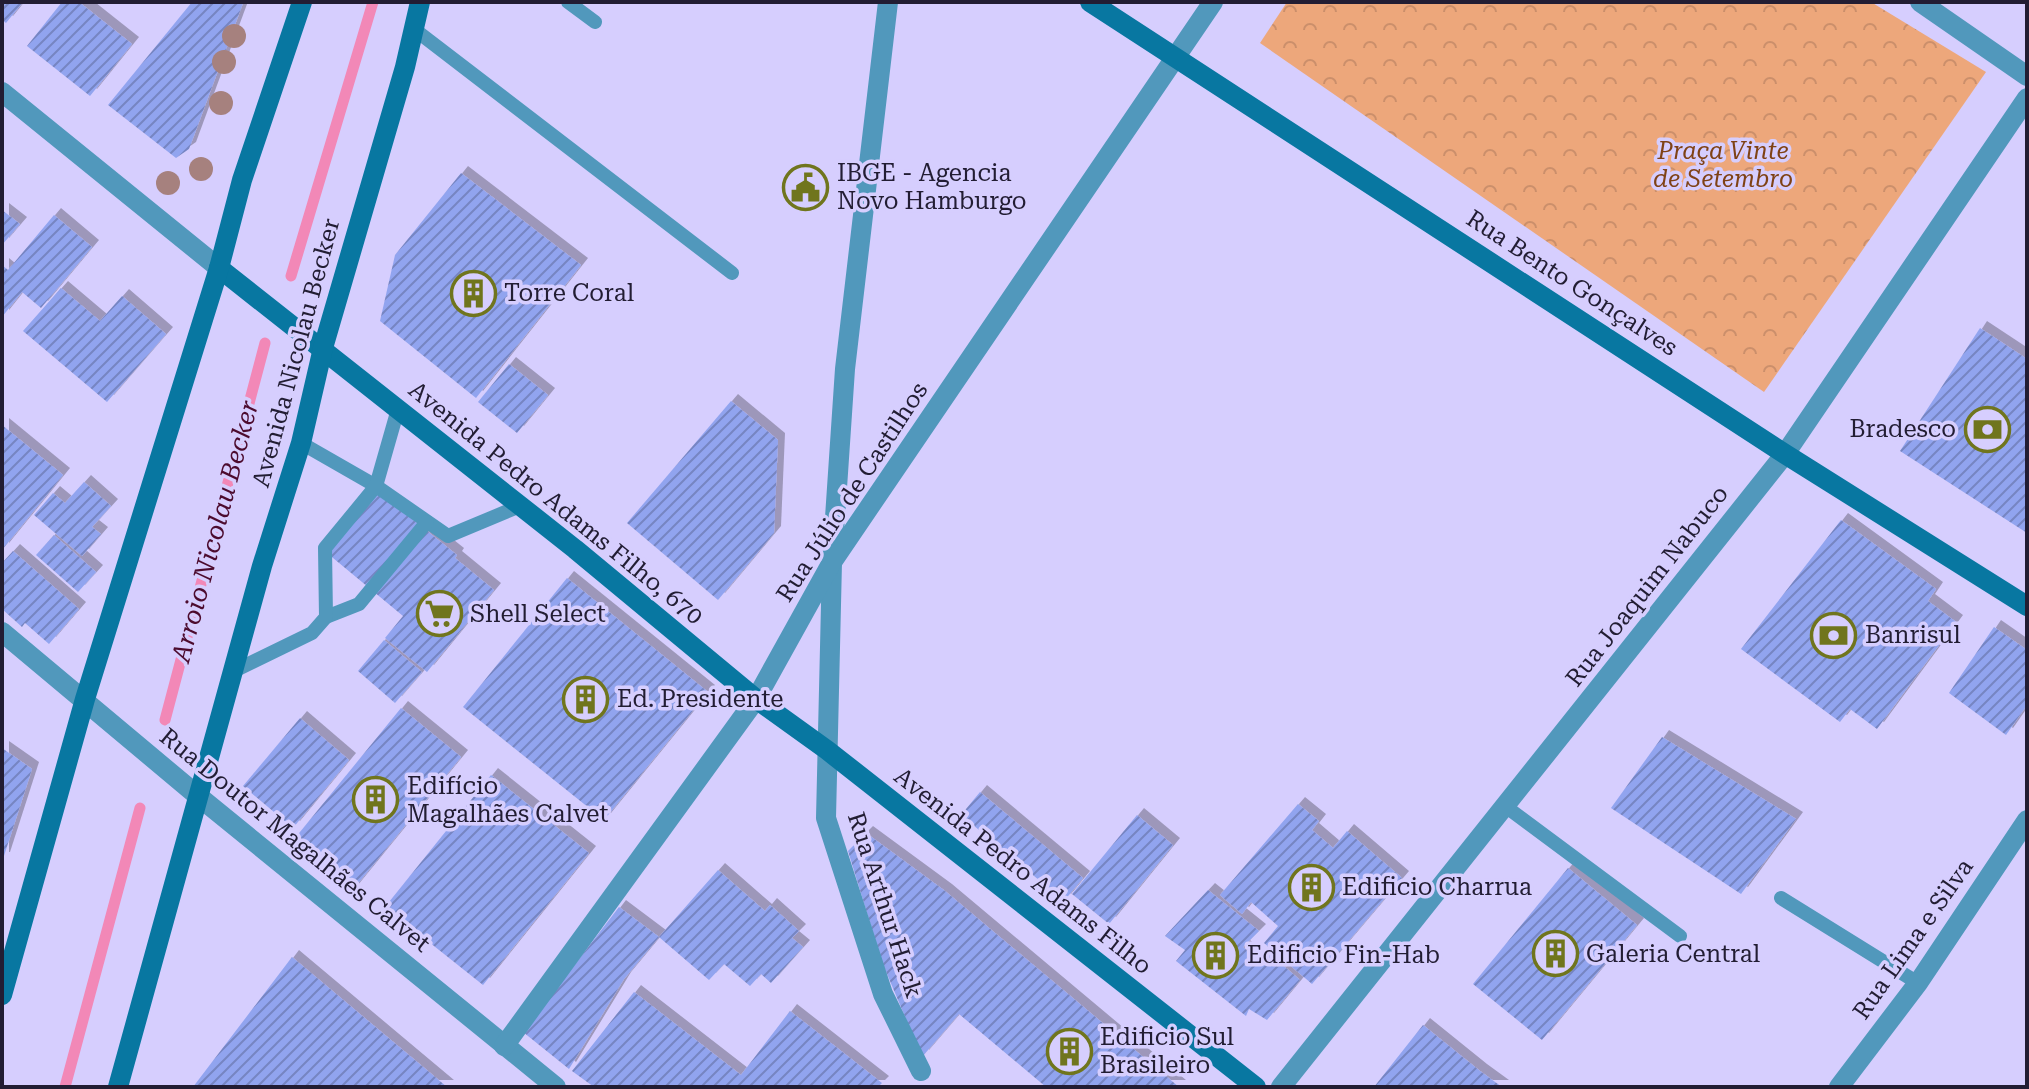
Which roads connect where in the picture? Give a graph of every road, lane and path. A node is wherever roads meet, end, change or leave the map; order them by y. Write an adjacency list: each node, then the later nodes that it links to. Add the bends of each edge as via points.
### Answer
1 (302, 2): 14 (main road, via 242,180)
2 (420, 2): 9 (main road, Avenida Nicolau Becker)
3 (568, 2): 8 (lane)
4 (888, 2): 23 (street, Rua Arthur Hack, via 845,369)
5 (1090, 2): 10 (main road, Rua Bento Gonçalves)
6 (1213, 2): 10 (street, Rua Júlio de Castilhos)
7 (1920, 2): 11 (street)
8 (595, 22)
9 (414, 29): 15 (lane); 16 (main road, Avenida Nicolau Becker)
10 (1176, 55): 19 (main road, Rua Bento Gonçalves); 23 (street, Rua Júlio de Castilhos)
11 (2027, 76)
12 (2, 92): 14 (street)
13 (2027, 98): 19 (street, Rua Joaquim Nabuco)
14 (219, 268): 16 (main road); 28 (main road)
15 (732, 273)
16 (323, 348): 17 (main road, Avenida Pedro Adams Filho, 670); 18 (main road, Avenida Nicolau Becker)
17 (398, 409): 20 (lane); 21 (main road, Avenida Pedro Adams Filho, 670)
18 (301, 443): 20 (lane); 27 (main road, Avenida Nicolau Becker)
19 (1785, 454): 24 (main road, Rua Bento Gonçalves); 32 (street, Rua Joaquim Nabuco)
20 (376, 486): 22 (lane); 25 (lane, via 325,548)
21 (520, 506): 22 (lane, via 448,536); 29 (main road, Avenida Pedro Adams Filho, 670)
22 (427, 522): 25 (lane, via 359,604)
23 (832, 562): 29 (street, Rua Júlio de Castilhos); 30 (street, Rua Arthur Hack)
24 (2027, 606)
25 (326, 617): 27 (lane, via 312,633)
26 (2, 632): 28 (street, Rua Doutor Magalhães Calvet)
27 (232, 672): 31 (main road, Avenida Nicolau Becker)
28 (85, 699): 31 (street, Rua Doutor Magalhães Calvet); 37 (main road)
29 (756, 699): 30 (main road, Avenida Pedro Adams Filho); 38 (street, Rua Júlio de Castilhos)
30 (827, 750): 39 (street, Rua Arthur Hack, via 826,818 883,994); 42 (main road, Avenida Pedro Adams Filho)
31 (198, 796): 38 (street, Rua Doutor Magalhães Calvet); 40 (main road, Avenida Nicolau Becker)
32 (1505, 806): 35 (lane); 43 (street, Rua Joaquim Nabuco)
33 (2027, 820): 36 (street, Rua Lima e Silva)
34 (1781, 898): 36 (lane)
35 (1680, 936)
36 (1918, 983): 44 (street, Rua Lima e Silva)
37 (2, 995)
38 (504, 1046): 41 (street, Rua Doutor Magalhães Calvet)
39 (921, 1071)
40 (118, 1087)
41 (556, 1087)
42 (1256, 1087)
43 (1281, 1087)
44 (1839, 1087)

